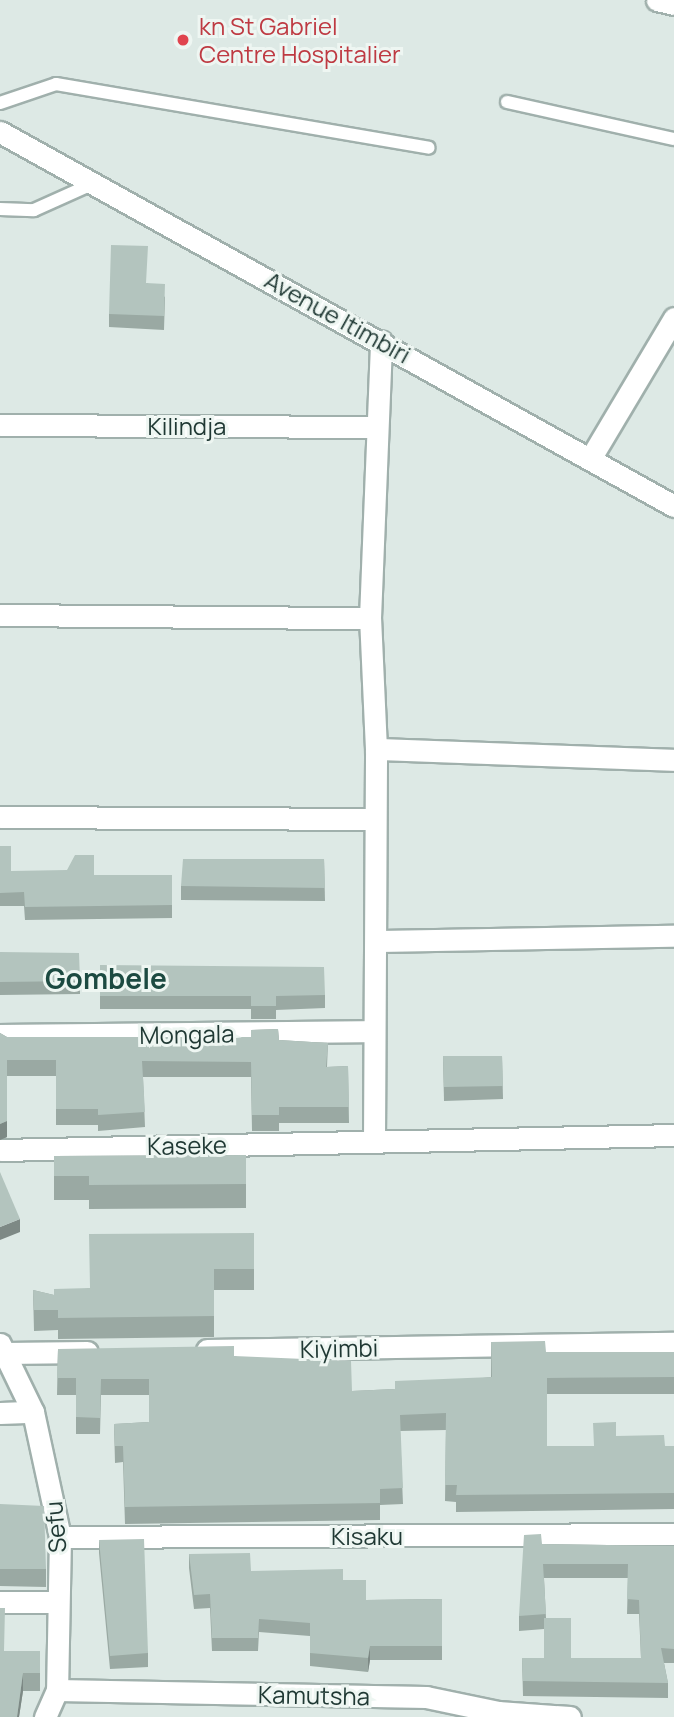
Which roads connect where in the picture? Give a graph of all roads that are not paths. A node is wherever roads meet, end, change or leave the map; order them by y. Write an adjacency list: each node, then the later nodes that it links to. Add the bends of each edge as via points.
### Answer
1 (657, 0): 2 (street)
2 (674, 4)
3 (507, 102): 6 (lane)
4 (0, 103): 7 (lane, via 56,85)
5 (0, 132): 8 (street, Avenue Itimbiri)
6 (674, 139)
7 (429, 148)
8 (94, 183): 9 (lane, via 34,210); 11 (street, Avenue Itimbiri)
9 (0, 209)
10 (674, 318): 14 (street)
11 (382, 341): 13 (street); 14 (street, Avenue Itimbiri)
12 (0, 425): 13 (street, Kilindja)
13 (374, 426): 17 (street)
14 (590, 460): 15 (street, Avenue Itimbiri)
15 (672, 501)
16 (0, 615): 17 (street)
17 (370, 618): 18 (street)
18 (376, 749): 19 (street); 21 (street)
19 (674, 760)
20 (0, 817): 21 (street)
21 (373, 819): 23 (street)
22 (674, 936): 23 (street)
23 (376, 941): 24 (street)
24 (374, 1031): 25 (street, Mongala); 27 (street)
25 (0, 1035)
26 (674, 1135): 27 (street, Kaseke)
27 (373, 1141): 28 (street, Kaseke)
28 (0, 1150)
29 (674, 1343): 31 (street, Kiyimbi)
30 (3, 1348): 32 (street); 33 (street, Sefu)
31 (186, 1350)
32 (117, 1351)
33 (33, 1412): 34 (street); 35 (street, Sefu)
34 (0, 1413)
35 (56, 1510): 36 (street); 38 (street, Sefu)
36 (28, 1511)
37 (674, 1534): 38 (street, Kisaku)
38 (60, 1537): 40 (street, Sefu)
39 (0, 1602): 40 (street)
40 (57, 1602): 41 (street, Sefu)
41 (57, 1690): 42 (street, Sefu); 43 (street, Kamutsha, via 426,1697 498,1712)
42 (45, 1717)
43 (570, 1717)

